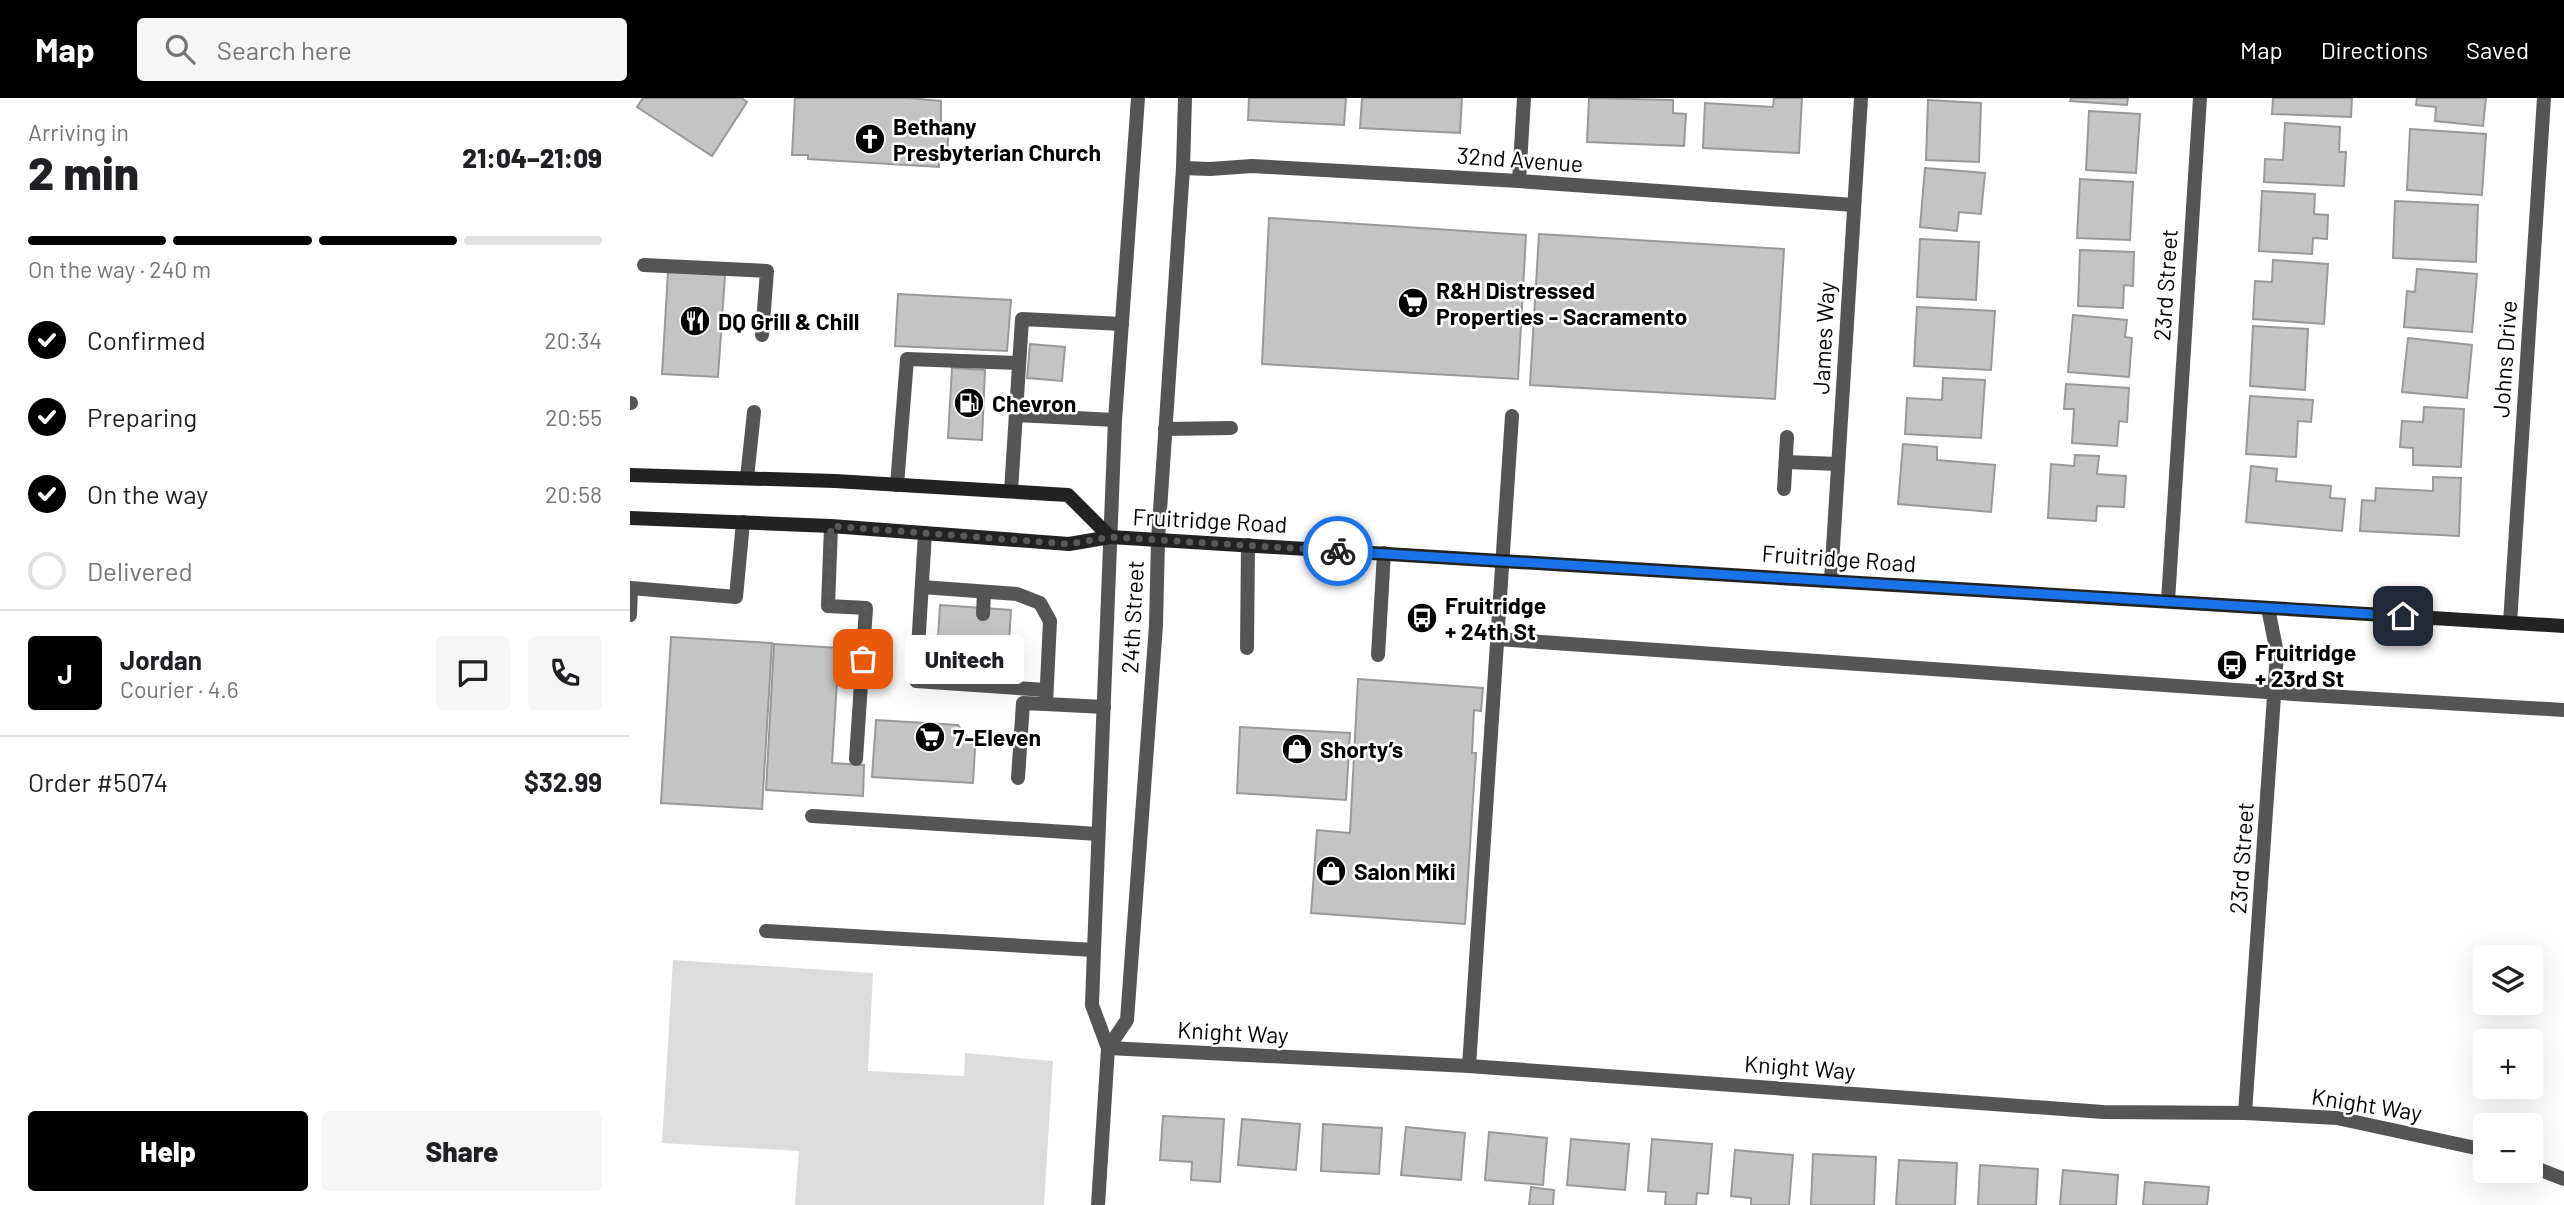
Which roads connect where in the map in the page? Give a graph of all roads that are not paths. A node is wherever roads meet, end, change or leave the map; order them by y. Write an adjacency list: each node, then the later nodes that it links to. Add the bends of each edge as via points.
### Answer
1 (1138, 98): 11 (street, 24th Street)
2 (1185, 98): 7 (street, 24th Street)
3 (1524, 98): 8 (street)
4 (1861, 98): 9 (street, James Way)
5 (2200, 98): 40 (street, 23rd Street)
6 (2543, 98): 44 (street, Johns Drive)
7 (1183, 168): 8 (street, 32nd Avenue, via 1252,166); 19 (street, 24th Street)
8 (1519, 181): 9 (street, 32nd Avenue)
9 (1854, 205): 22 (street, James Way)
10 (644, 265): 12 (street, via 767,271)
11 (1122, 324): 13 (street, via 1022,319); 17 (street, 24th Street)
12 (762, 335)
13 (1019, 363): 15 (street); 25 (street, via 907,359)
14 (754, 412): 24 (street)
15 (1016, 415): 17 (street); 27 (street)
16 (1512, 416): 36 (street)
17 (1115, 420): 32 (street, 24th Street)
18 (1231, 428): 19 (street)
19 (1166, 429): 33 (street, 24th Street)
20 (1787, 437): 21 (street)
21 (1786, 462): 22 (street); 26 (street)
22 (1838, 464): 37 (street, James Way)
23 (630, 475): 24 (main road, Fruitridge Road)
24 (747, 478): 25 (main road, Fruitridge Road)
25 (897, 485): 27 (main road, Fruitridge Road)
26 (1784, 489)
27 (1012, 491): 32 (main road, Fruitridge Road, via 1068,495)
28 (630, 518): 29 (main road, Fruitridge Road)
29 (743, 522): 30 (main road, Fruitridge Road); 43 (street, via 736,597 631,588)
30 (831, 526): 31 (main road, Fruitridge Road); 55 (street, via 828,606 866,608)
31 (925, 533): 32 (main road, Fruitridge Road, via 1069,544); 38 (street)
32 (1110, 537): 33 (main road, Fruitridge Road); 53 (street, 24th Street)
33 (1158, 540): 34 (main road, Fruitridge Road); 61 (street, 24th Street, via 1127,1020)
34 (1248, 545): 35 (main road, Fruitridge Road); 47 (street)
35 (1384, 553): 36 (main road, Fruitridge Road); 48 (street)
36 (1502, 560): 37 (main road, Fruitridge Road); 46 (street)
37 (1831, 580): 40 (main road, Fruitridge Road)
38 (922, 587): 39 (street); 50 (street, via 916,681)
39 (984, 592): 42 (street); 52 (street, via 1017,594 1040,603 1049,621)
40 (2168, 601): 41 (main road, Fruitridge Road)
41 (2268, 608): 44 (main road, Fruitridge Road); 51 (street, 23rd Street, via 2277,653)
42 (982, 614)
43 (630, 615)
44 (2510, 623): 45 (main road, Fruitridge Road)
45 (2564, 626)
46 (1497, 639): 51 (street); 62 (street)
47 (1247, 648)
48 (1378, 655)
49 (979, 661): 50 (street)
50 (978, 685): 52 (street)
51 (2275, 693): 54 (street); 63 (street, 23rd Street)
52 (1046, 697): 53 (street); 56 (street, via 1023,703)
53 (1104, 707): 58 (street, 24th Street)
54 (2564, 710)
55 (856, 759)
56 (1018, 778)
57 (813, 816): 58 (street)
58 (1098, 834): 60 (street, 24th Street)
59 (766, 931): 60 (street)
60 (1094, 950): 61 (street, 24th Street, via 1092,1005)
61 (1108, 1048): 62 (street, Knight Way); 67 (street, 24th Street)
62 (1469, 1066): 63 (street, Knight Way, via 2103,1112)
63 (2245, 1113): 64 (street, Knight Way, via 2337,1118)
64 (2473, 1147)
65 (2543, 1171): 66 (street)
66 (2564, 1180)
67 (1098, 1205)

